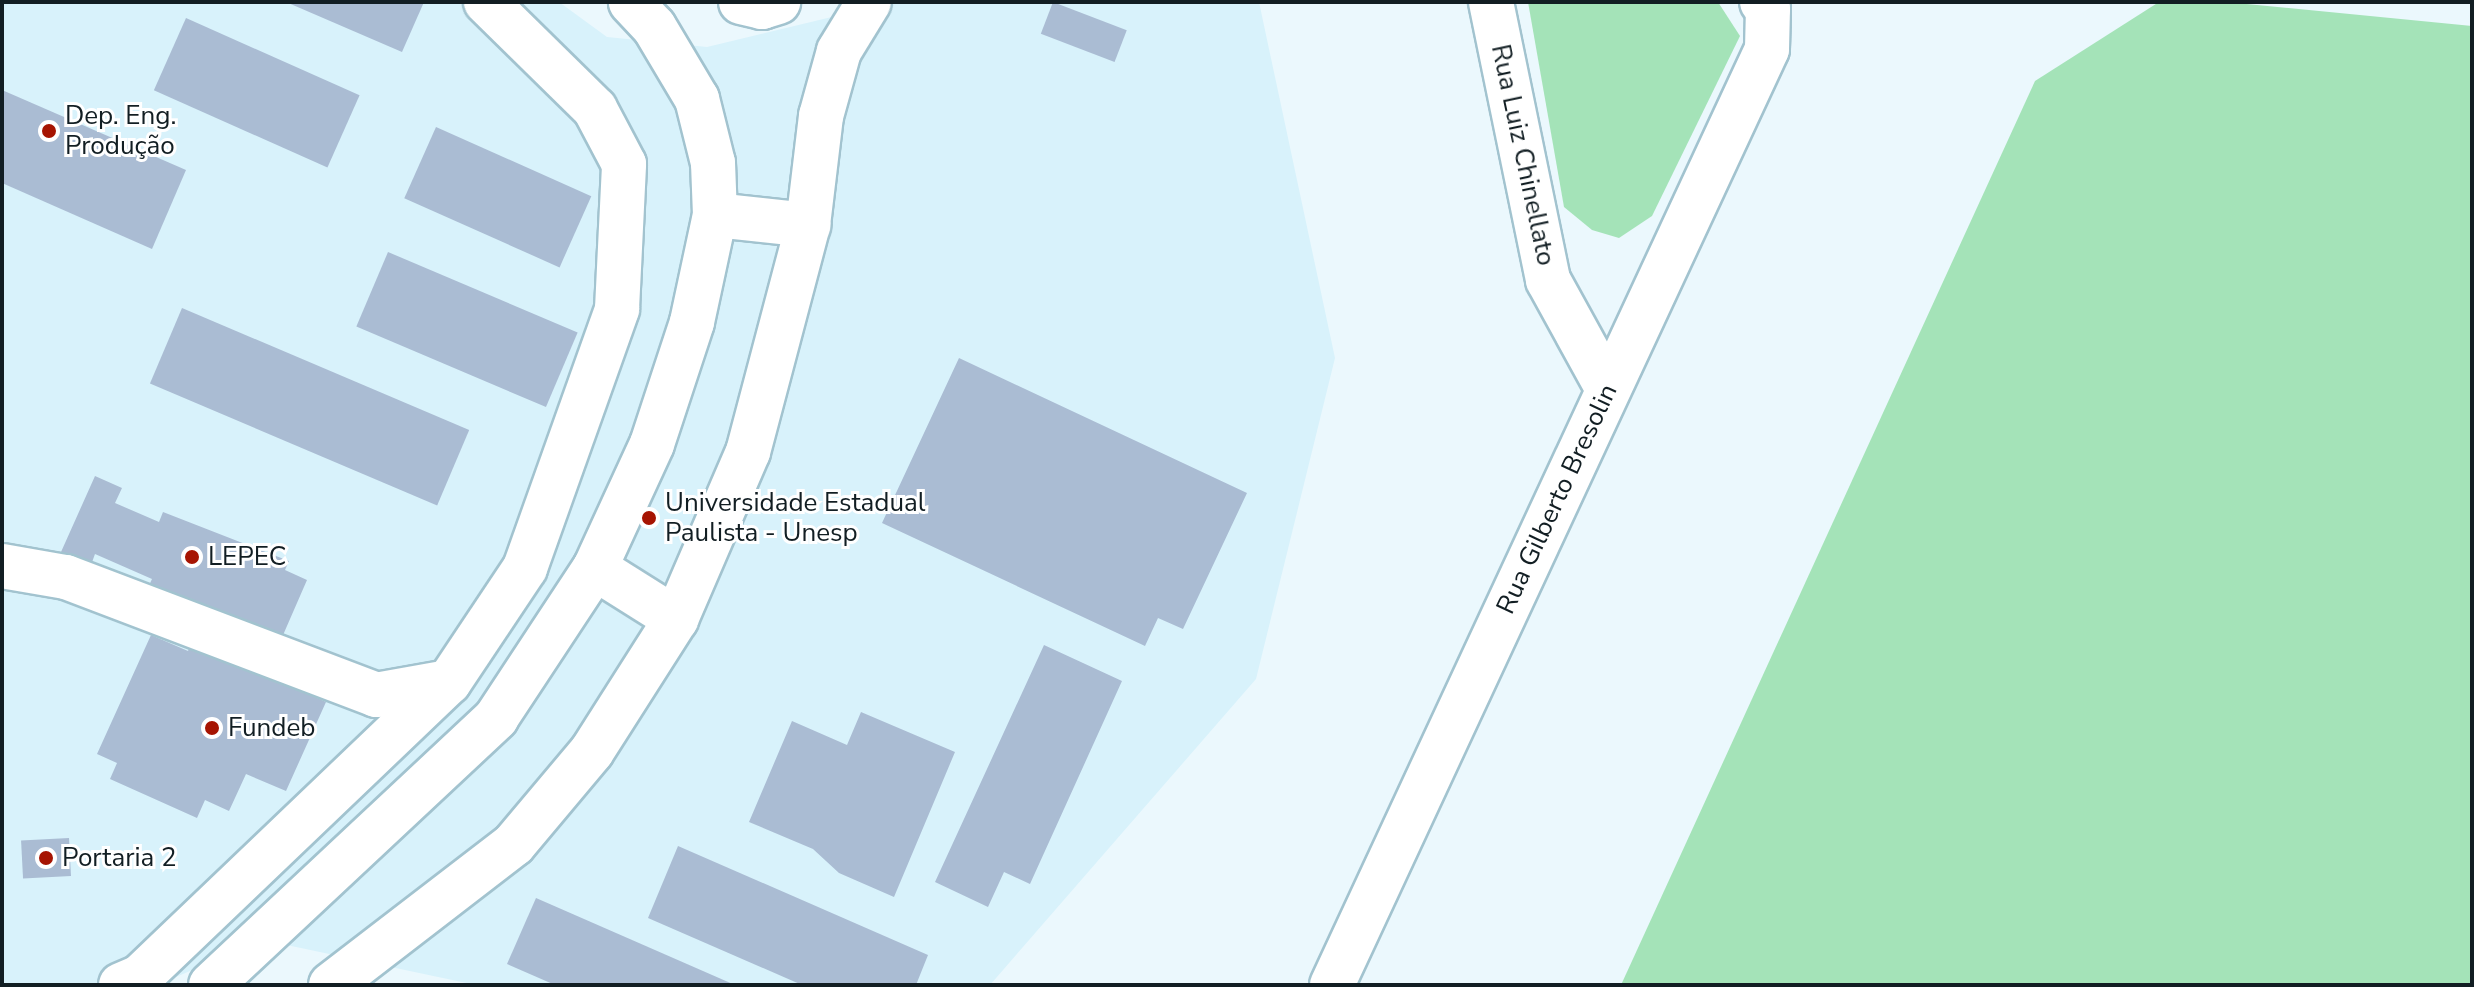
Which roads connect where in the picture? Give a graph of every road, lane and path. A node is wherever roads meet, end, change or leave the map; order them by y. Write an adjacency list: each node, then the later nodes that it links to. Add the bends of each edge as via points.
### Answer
1 (486, 2): 14 (main road, via 595,109 624,164 624,204 617,309 525,568)
2 (631, 2): 8 (main road, via 654,27 697,99 713,163)
3 (741, 2): 4 (main road, via 762,7)
4 (778, 2)
5 (869, 2): 9 (main road, via 839,51 821,116)
6 (1491, 2): 10 (main road, Rua Luiz Chinellato, via 1548,280)
7 (1765, 6): 10 (main road, Rua Gilberto Bresolin, via 1767,49)
8 (715, 215): 9 (main road); 12 (main road, via 692,322 652,444)
9 (808, 225): 13 (main road, via 748,452)
10 (1608, 389): 18 (main road, Rua Gilberto Bresolin)
11 (2, 566): 14 (main road, via 66,577 376,695)
12 (595, 568): 13 (main road); 16 (main road, via 496,718)
13 (676, 619): 17 (main road, via 592,751 514,844)
14 (449, 682): 15 (main road, via 140,977)
15 (121, 985)
16 (211, 985)
17 (331, 985)
18 (1332, 985)

